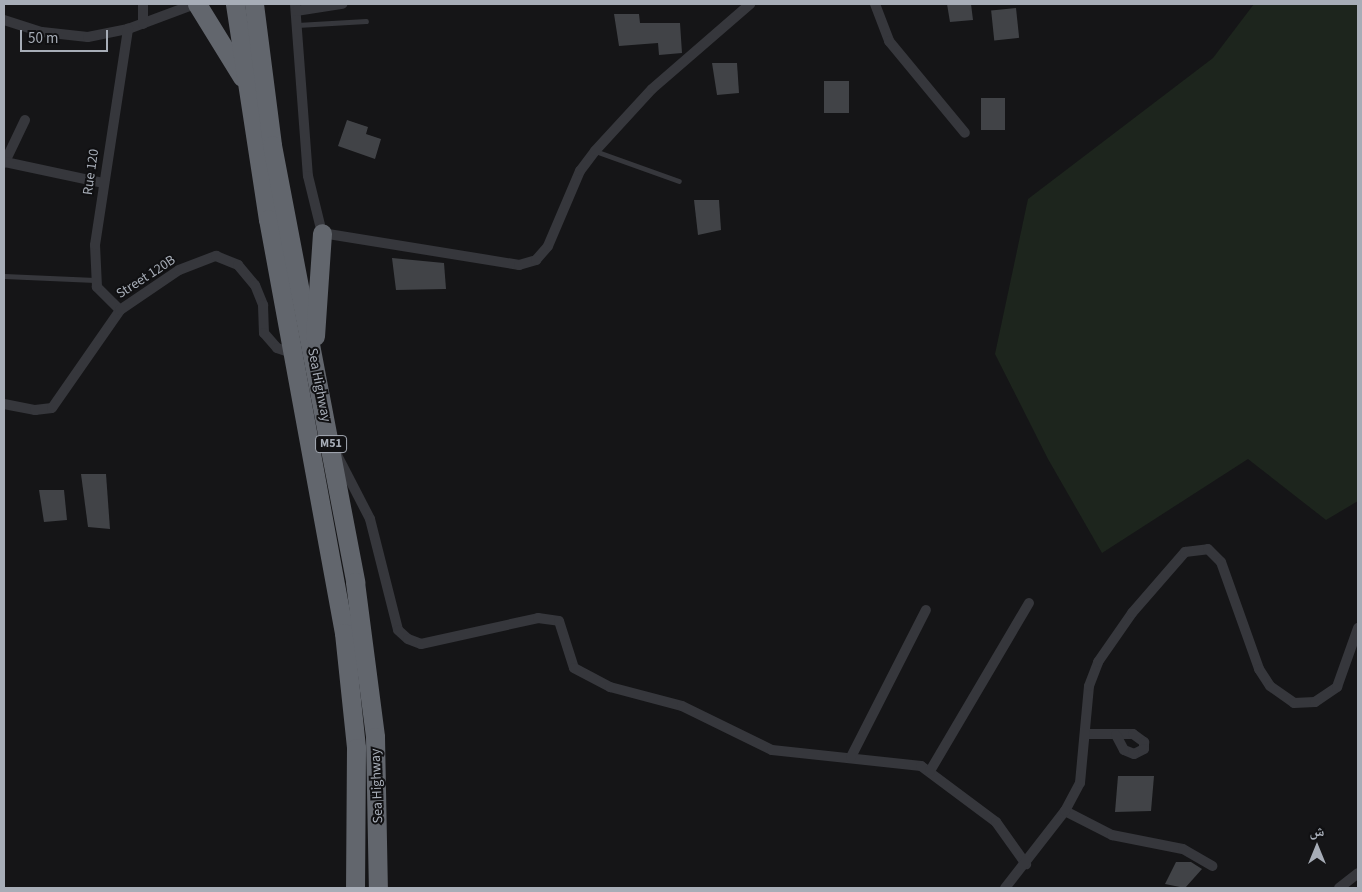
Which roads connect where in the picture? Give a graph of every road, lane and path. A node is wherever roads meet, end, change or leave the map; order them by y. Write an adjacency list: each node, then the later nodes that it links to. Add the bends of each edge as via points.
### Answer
1 (143, 4): 11 (street)
2 (196, 4): 11 (street); 14 (highway)
3 (235, 4): 14 (highway, Sea Highway / M51)
4 (254, 4): 24 (highway, Sea Highway / M51)
5 (342, 4): 8 (street)
6 (750, 4): 17 (street, via 652,89)
7 (875, 4): 16 (street, via 889,41)
8 (296, 8): 12 (street)
9 (4, 20): 13 (street, via 65,36)
10 (366, 21): 12 (lane)
11 (143, 24): 13 (street)
12 (297, 25): 20 (street, via 308,176)
13 (128, 29): 19 (street, Rue 120)
14 (244, 80): 24 (highway, Sea Highway / M51)
15 (25, 120): 19 (street, via 5,162)
16 (965, 132)
17 (595, 151): 18 (lane); 20 (street, via 580,172 548,246 536,260 519,265)
18 (679, 181)
19 (103, 183): 22 (street, Rue 120)
20 (322, 233): 24 (highway)
21 (4, 276): 22 (lane)
22 (96, 280): 23 (street, via 103,298)
23 (120, 310): 24 (street, Street 120B, via 179,270 216,256 226,258 255,285 270,342); 25 (street, Street 120B, via 61,401 42,410)
24 (303, 353): 26 (highway, Sea Highway / M51); 38 (highway, Sea Highway / M51, via 344,633 356,748)
25 (4, 404)
26 (330, 441): 32 (street, via 370,519 398,630 408,639 421,644 550,618 559,621 566,633 574,668 588,677 682,706 772,750); 39 (highway, Sea Highway / M51, via 355,582 375,738)
27 (1029, 603): 33 (street)
28 (926, 610): 32 (street)
29 (1358, 628): 30 (street, via 1337,686 1315,702 1294,703 1270,686 1259,669 1221,562 1208,549 1192,549 1158,581 1098,662 1089,686)
30 (1088, 734): 31 (street); 34 (street, via 1083,773)
31 (1116, 735)
32 (851, 757): 33 (street, via 904,762)
33 (930, 771): 35 (street, via 996,822)
34 (1066, 811): 35 (street); 36 (street, via 1112,835 1183,849)
35 (1026, 864): 40 (street)
36 (1213, 866)
37 (1358, 873): 41 (street)
38 (355, 888)
39 (378, 888)
40 (1005, 888)
41 (1339, 888)

